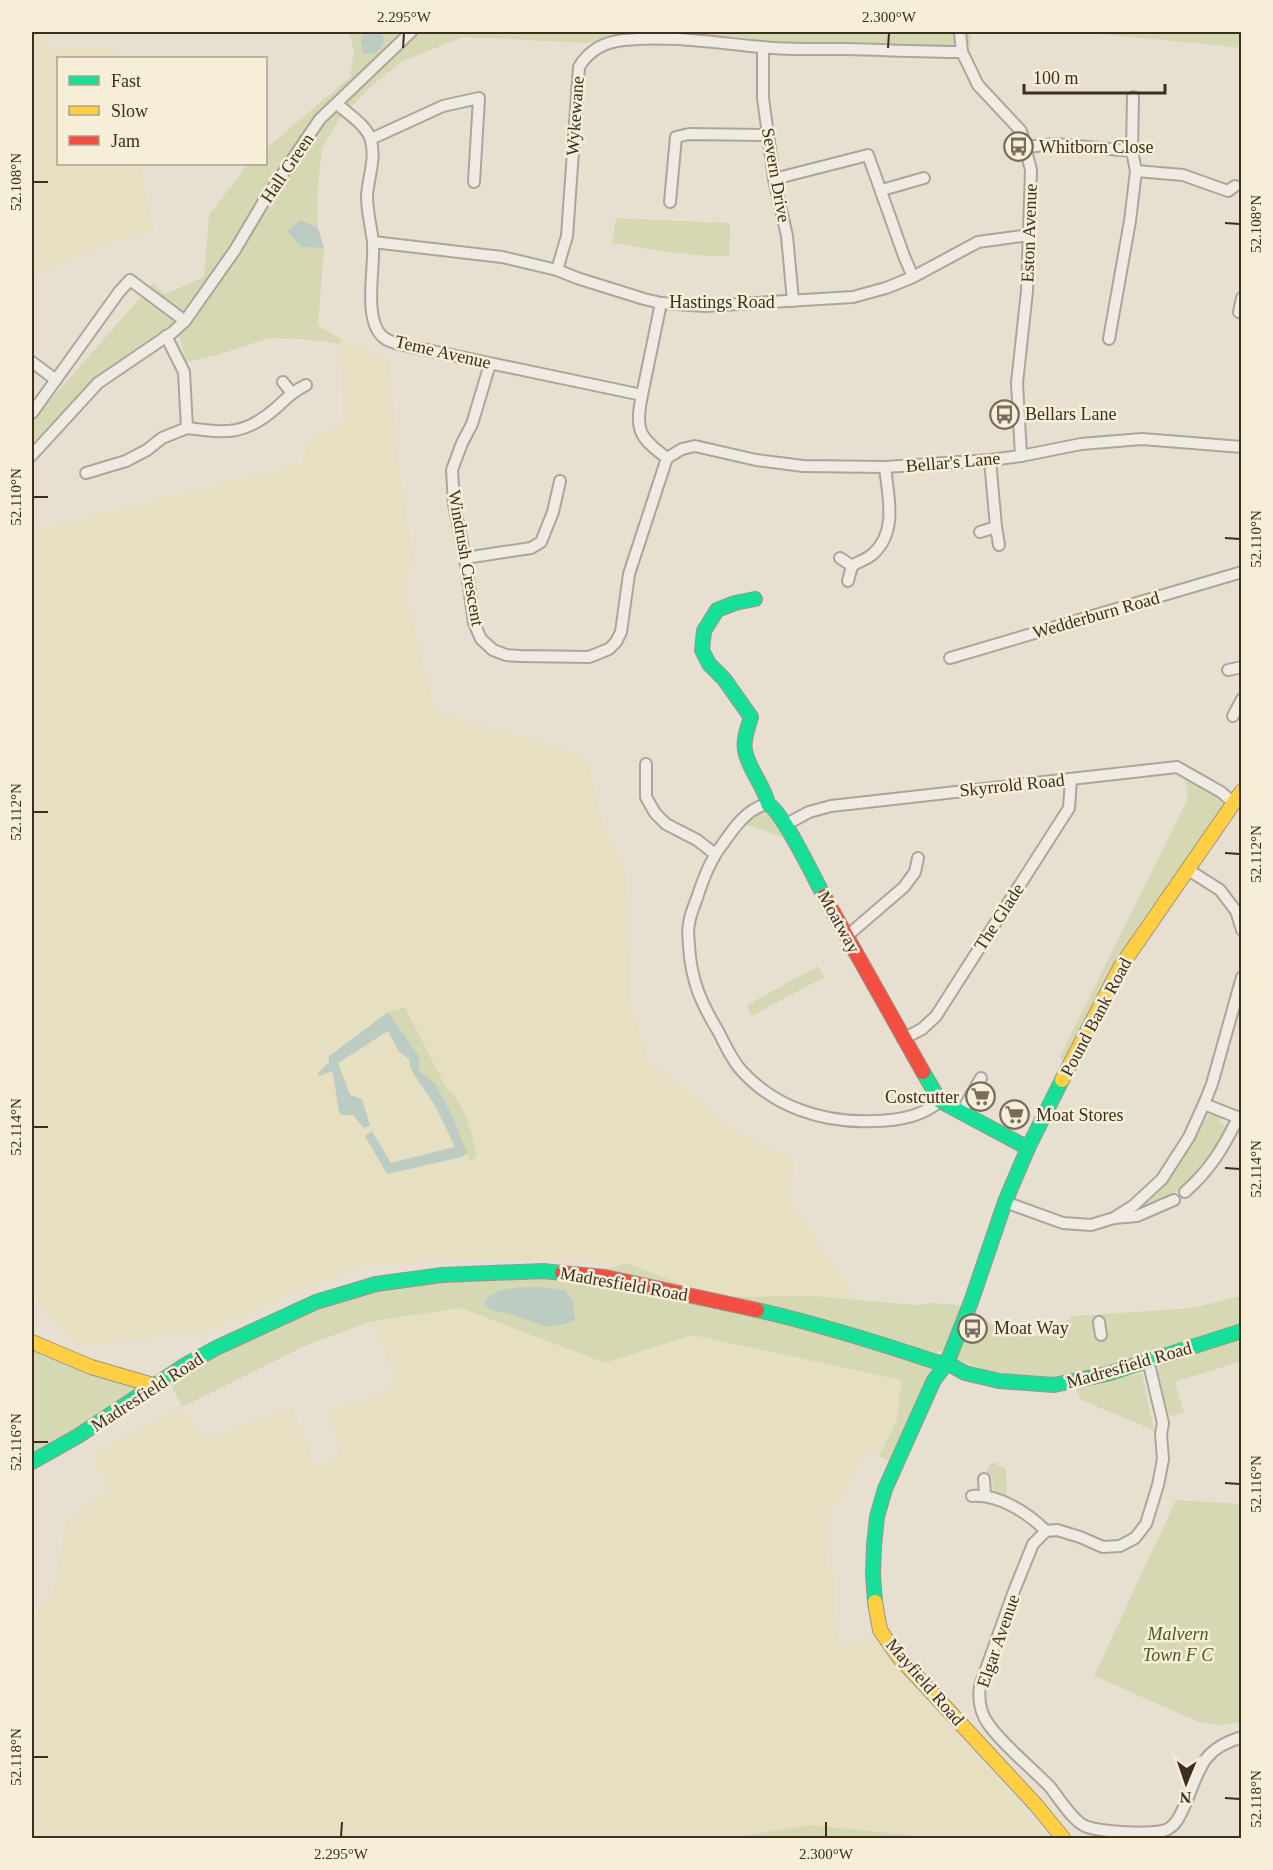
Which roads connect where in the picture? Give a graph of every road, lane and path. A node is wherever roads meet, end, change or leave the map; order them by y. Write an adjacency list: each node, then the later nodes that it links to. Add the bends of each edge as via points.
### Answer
1 (411, 32): 6 (street, Hall Green)
2 (960, 32): 4 (street, Eston Avenue)
3 (763, 47): 4 (street, Wykewane); 7 (street, Severn Drive); 20 (street, Wykewane, via 622,40 598,47 585,57 579,67 567,236)
4 (962, 52): 9 (street, Eston Avenue, via 978,85 1021,131)
5 (1133, 97): 10 (street)
6 (337, 104): 8 (street); 26 (street, Hall Green, via 308,136)
7 (768, 135): 12 (street, Severn Drive); 17 (street, via 676,137)
8 (371, 140): 14 (street, via 443,106 479,98); 19 (street, Teme Avenue, via 367,194)
9 (1026, 147): 10 (street, via 1055,144); 18 (street, Eston Avenue, via 1031,170)
10 (1132, 151): 11 (street)
11 (1136, 171): 16 (street, via 1183,175); 28 (street)
12 (774, 178): 15 (street, via 868,155); 23 (street, Severn Drive, via 787,236)
13 (924, 178): 15 (street)
14 (474, 182)
15 (882, 190): 21 (street)
16 (1230, 193)
17 (670, 202)
18 (1029, 235): 21 (street, Hastings Road, via 978,242); 40 (street, Eston Avenue, via 1017,383)
19 (373, 242): 20 (street, Hastings Road, via 502,257); 30 (street, Teme Avenue, via 370,306 373,323 383,338)
20 (557, 270): 24 (street, Hastings Road)
21 (913, 277): 23 (street, Hastings Road, via 853,297)
22 (1242, 298): 25 (street)
23 (793, 301): 24 (street, Hastings Road, via 705,306)
24 (661, 303): 35 (street)
25 (1242, 313)
26 (185, 321): 27 (street, Hall Green); 31 (street, via 130,280)
27 (166, 336): 37 (street, via 184,372); 39 (street, Hall Green, via 98,383)
28 (1109, 339)
29 (32, 362): 31 (street)
30 (490, 364): 35 (street, Teme Avenue); 49 (street, Windrush Crescent, via 472,424 452,470)
31 (56, 380): 36 (street)
32 (282, 382): 34 (street)
33 (306, 385): 34 (street)
34 (291, 392): 37 (street, via 248,428 220,432)
35 (642, 395): 41 (street, via 638,428 654,449)
36 (32, 413)
37 (187, 428): 44 (street, via 162,438 126,461)
38 (1242, 447): 40 (street, Bellar's Lane, via 1142,439 1081,444)
39 (32, 455)
40 (1021, 456): 42 (street, Bellar's Lane)
41 (667, 458): 43 (street, Bellar's Lane, via 695,446 803,466); 49 (street, Windrush Crescent, via 629,574 621,632 609,649 590,657 506,655 493,650 481,639 474,623)
42 (990, 460): 43 (street, Bellar's Lane); 46 (street)
43 (885, 467): 51 (street, via 891,519 884,541 872,555)
44 (87, 473)
45 (560, 481): 49 (street, via 541,542 531,548)
46 (996, 527): 47 (street); 48 (street)
47 (980, 532)
48 (999, 545)
49 (465, 558)
50 (840, 558): 51 (street)
51 (852, 566): 53 (street)
52 (1242, 572): 55 (street, Wedderburn Road)
53 (848, 581)
54 (755, 599): 63 (street, Moatway, via 717,610 704,631 702,650 751,717 746,752)
55 (950, 658)
56 (1242, 667): 57 (street)
57 (1228, 670)
58 (1242, 699): 59 (street)
59 (1233, 716)
60 (646, 764): 65 (street, via 646,797 655,813)
61 (1071, 779): 62 (street, Skyrrold Road, via 1178,767 1221,792); 64 (street, Skyrrold Road, via 831,806); 71 (street, The Glade, via 1068,808 936,1016)
62 (1238, 797): 67 (street, Pound Bank Road)
63 (768, 804): 64 (street, Moatway); 65 (street, via 753,810)
64 (785, 825): 69 (street, Moatway)
65 (715, 854): 73 (street, via 688,926 690,965 708,1015 740,1069 761,1090 790,1107 829,1119 863,1122 905,1118)
66 (918, 858): 69 (street, via 915,872 904,887)
67 (1187, 869): 68 (street, via 1220,890 1236,911); 77 (street, Pound Bank Road, via 1121,966)
68 (1242, 930)
69 (847, 936): 71 (street, Moatway)
70 (1242, 976): 74 (street)
71 (903, 1039): 73 (street, Moatway)
72 (981, 1078): 75 (street)
73 (940, 1101): 75 (street, Moatway)
74 (1204, 1104): 76 (street); 81 (street, via 1162,1179)
75 (961, 1113): 77 (street, Moatway)
76 (1240, 1118): 78 (street, via 1210,1167)
77 (1028, 1148): 80 (street, Pound Bank Road)
78 (1185, 1192)
79 (1174, 1200): 81 (street, via 1137,1216)
80 (1005, 1202): 81 (street, via 1063,1223 1091,1225); 87 (street, Pound Bank Road)
81 (1114, 1218)
82 (1099, 1322): 84 (street)
83 (1242, 1331): 86 (street, Madresfield Road)
84 (1101, 1335)
85 (32, 1342): 88 (street, via 96,1370)
86 (1148, 1360): 87 (street, Madresfield Road, via 1054,1385 999,1381 965,1373); 93 (street, via 1163,1423 1163,1459 1146,1524 1135,1538 1120,1546 1103,1547 1057,1530)
87 (946, 1363): 88 (street, Madresfield Road, via 811,1322 605,1277 543,1271 442,1275 345,1292 216,1348); 96 (street, Mayfield Road, via 927,1395 885,1489 877,1517 873,1575 876,1614 880,1630 897,1656)
88 (153, 1385): 89 (street, Madresfield Road)
89 (32, 1462)
90 (984, 1479): 91 (street)
91 (985, 1495): 92 (street); 93 (street, via 1027,1513)
92 (972, 1496)
93 (1046, 1531): 95 (street, Elgar Avenue, via 1033,1544 1014,1591 980,1686 978,1702 988,1724 1077,1821 1084,1826)
94 (1242, 1737): 95 (street, Elgar Avenue, via 1229,1741 1204,1759 1178,1820)
95 (1157, 1836)
96 (1063, 1839)

